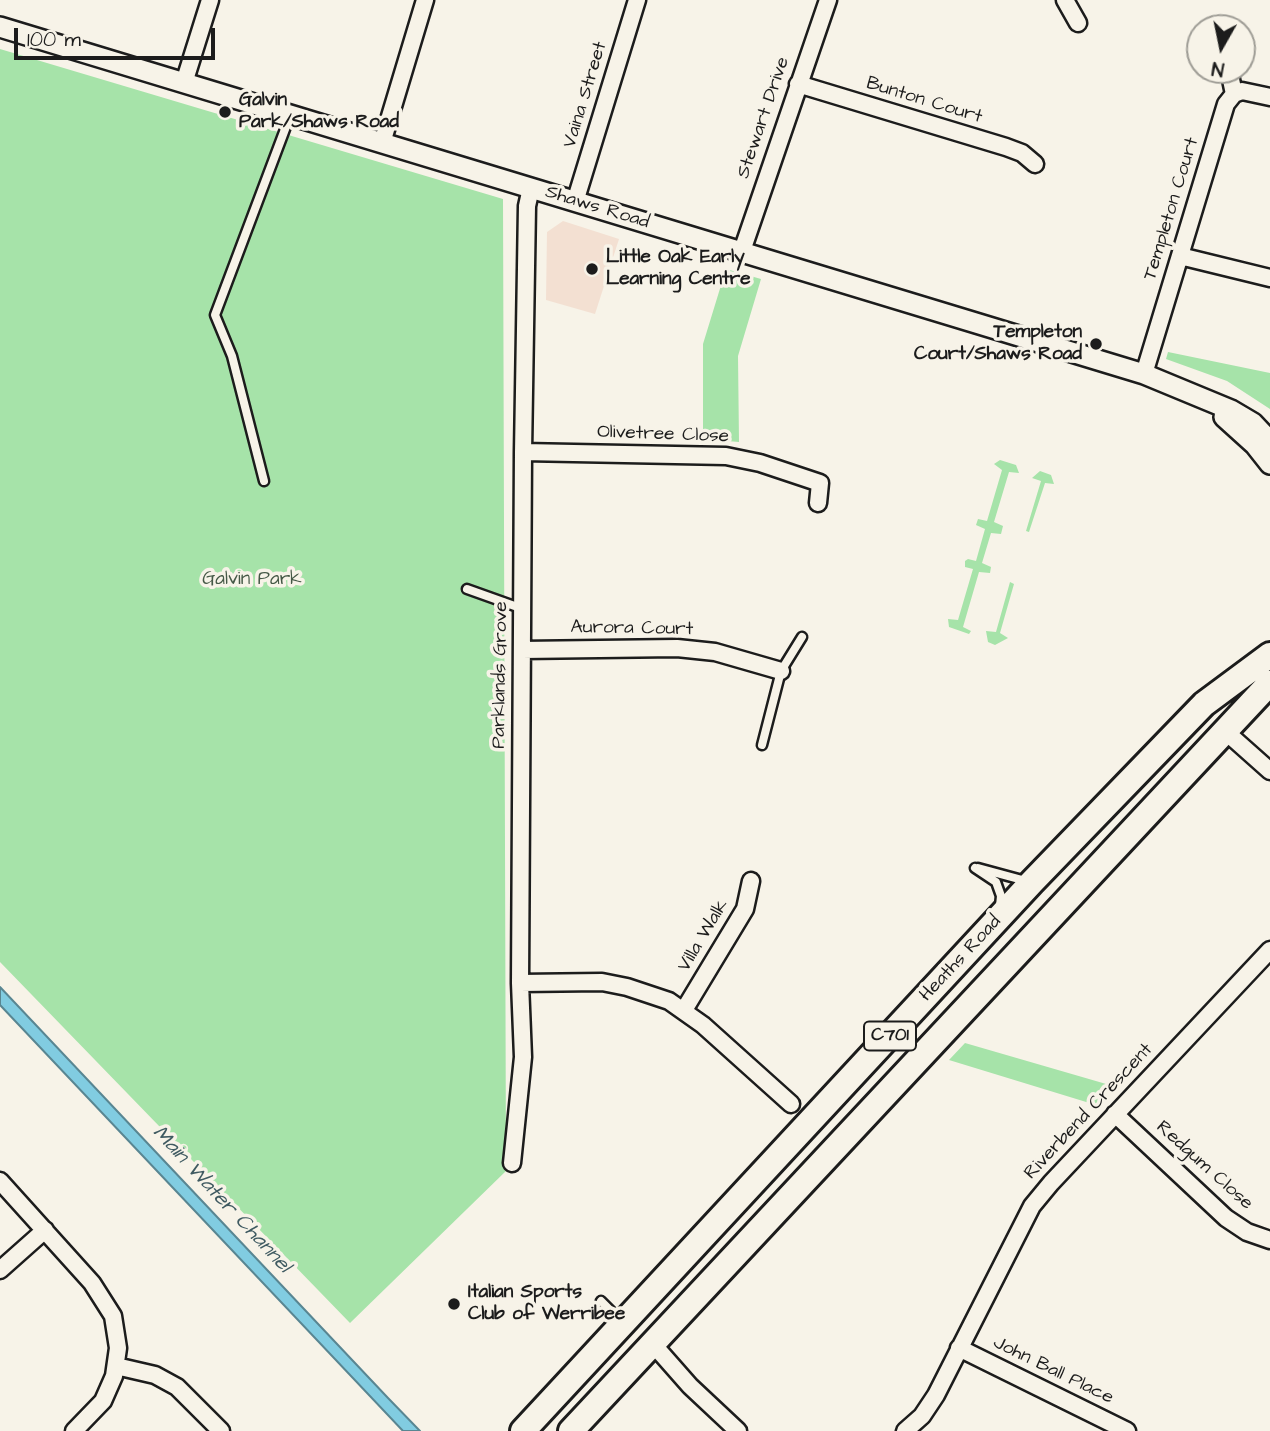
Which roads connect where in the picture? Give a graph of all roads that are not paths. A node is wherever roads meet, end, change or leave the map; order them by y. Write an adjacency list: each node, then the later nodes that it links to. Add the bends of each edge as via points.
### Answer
1 (210, 0): 8 (street)
2 (425, 0): 14 (street)
3 (637, 0): 17 (street, Vaina Street)
4 (828, 0): 9 (street, Stewart Drive)
5 (1065, 0): 6 (street)
6 (1077, 23)
7 (0, 27): 8 (street, Shaws Road)
8 (184, 83): 13 (street, Shaws Road)
9 (798, 84): 15 (street, Bunton Court, via 1006,147); 18 (street, Stewart Drive)
10 (1232, 84): 11 (street)
11 (1234, 94): 12 (street, via 1246,91); 19 (street, Templeton Court, via 1224,109)
12 (1270, 97)
13 (290, 115): 14 (street, Shaws Road); 26 (lane, via 215,315 232,356)
14 (382, 143): 16 (street, Shaws Road)
15 (1035, 164)
16 (531, 188): 17 (street, Shaws Road); 24 (street, Parklands Grove)
17 (575, 202): 18 (street, Shaws Road)
18 (742, 251): 21 (street, Shaws Road)
19 (1180, 256): 20 (street); 21 (street, Templeton Court)
20 (1270, 278)
21 (1144, 374): 22 (street, Shaws Road)
22 (1192, 394): 23 (street, Shaws Road, via 1231,410); 25 (street, Shaws Road, via 1238,428)
23 (1270, 440)
24 (523, 452): 27 (street, Olivetree Close, via 726,456 820,483); 29 (street, Parklands Grove)
25 (1270, 464)
26 (264, 481)
27 (818, 503)
28 (467, 589): 29 (lane)
29 (523, 609): 31 (street, Parklands Grove)
30 (802, 637): 33 (lane)
31 (522, 650): 33 (street, Aurora Court, via 677,648 715,652); 41 (street, Parklands Grove)
32 (1270, 655): 39 (main road, Heaths Road / C701, via 1205,704)
33 (781, 671): 36 (lane)
34 (1270, 683): 35 (main road, Heaths Road / C701)
35 (1225, 732): 37 (street); 53 (main road, Heaths Road / C701)
36 (762, 745)
37 (1270, 771)
38 (751, 881): 43 (street, Villa Walk, via 745,909)
39 (1032, 882): 42 (main road, Heaths Road / C701); 42 (lane, via 975,868 996,882 1001,905 948,964)
40 (1270, 950): 45 (street, Riverbend Crescent)
41 (520, 983): 43 (street, via 602,982 646,993); 46 (street, Parklands Grove, via 523,1057)
42 (935, 987): 52 (main road, Heaths Road / C701)
43 (684, 1010): 44 (street)
44 (791, 1104)
45 (1115, 1114): 49 (street, Redgum Close, via 1226,1218); 54 (street, Riverbend Crescent, via 1032,1206)
46 (512, 1163)
47 (0, 1181): 48 (street)
48 (46, 1230): 50 (street); 55 (street, via 108,1306 117,1337)
49 (1270, 1240)
50 (0, 1270)
51 (601, 1301): 52 (lane)
52 (624, 1323): 53 (main road); 58 (main road, Heaths Road / C701)
53 (649, 1347): 59 (main road, Heaths Road / C701); 60 (street)
54 (960, 1348): 61 (street, Riverbend Crescent, via 932,1402); 62 (street, John Ball Place)
55 (116, 1366): 56 (street, via 103,1401); 57 (street, via 155,1375 177,1387)
56 (74, 1431)
57 (221, 1431)
58 (523, 1431)
59 (571, 1431)
60 (738, 1431)
61 (905, 1431)
62 (1127, 1431)

